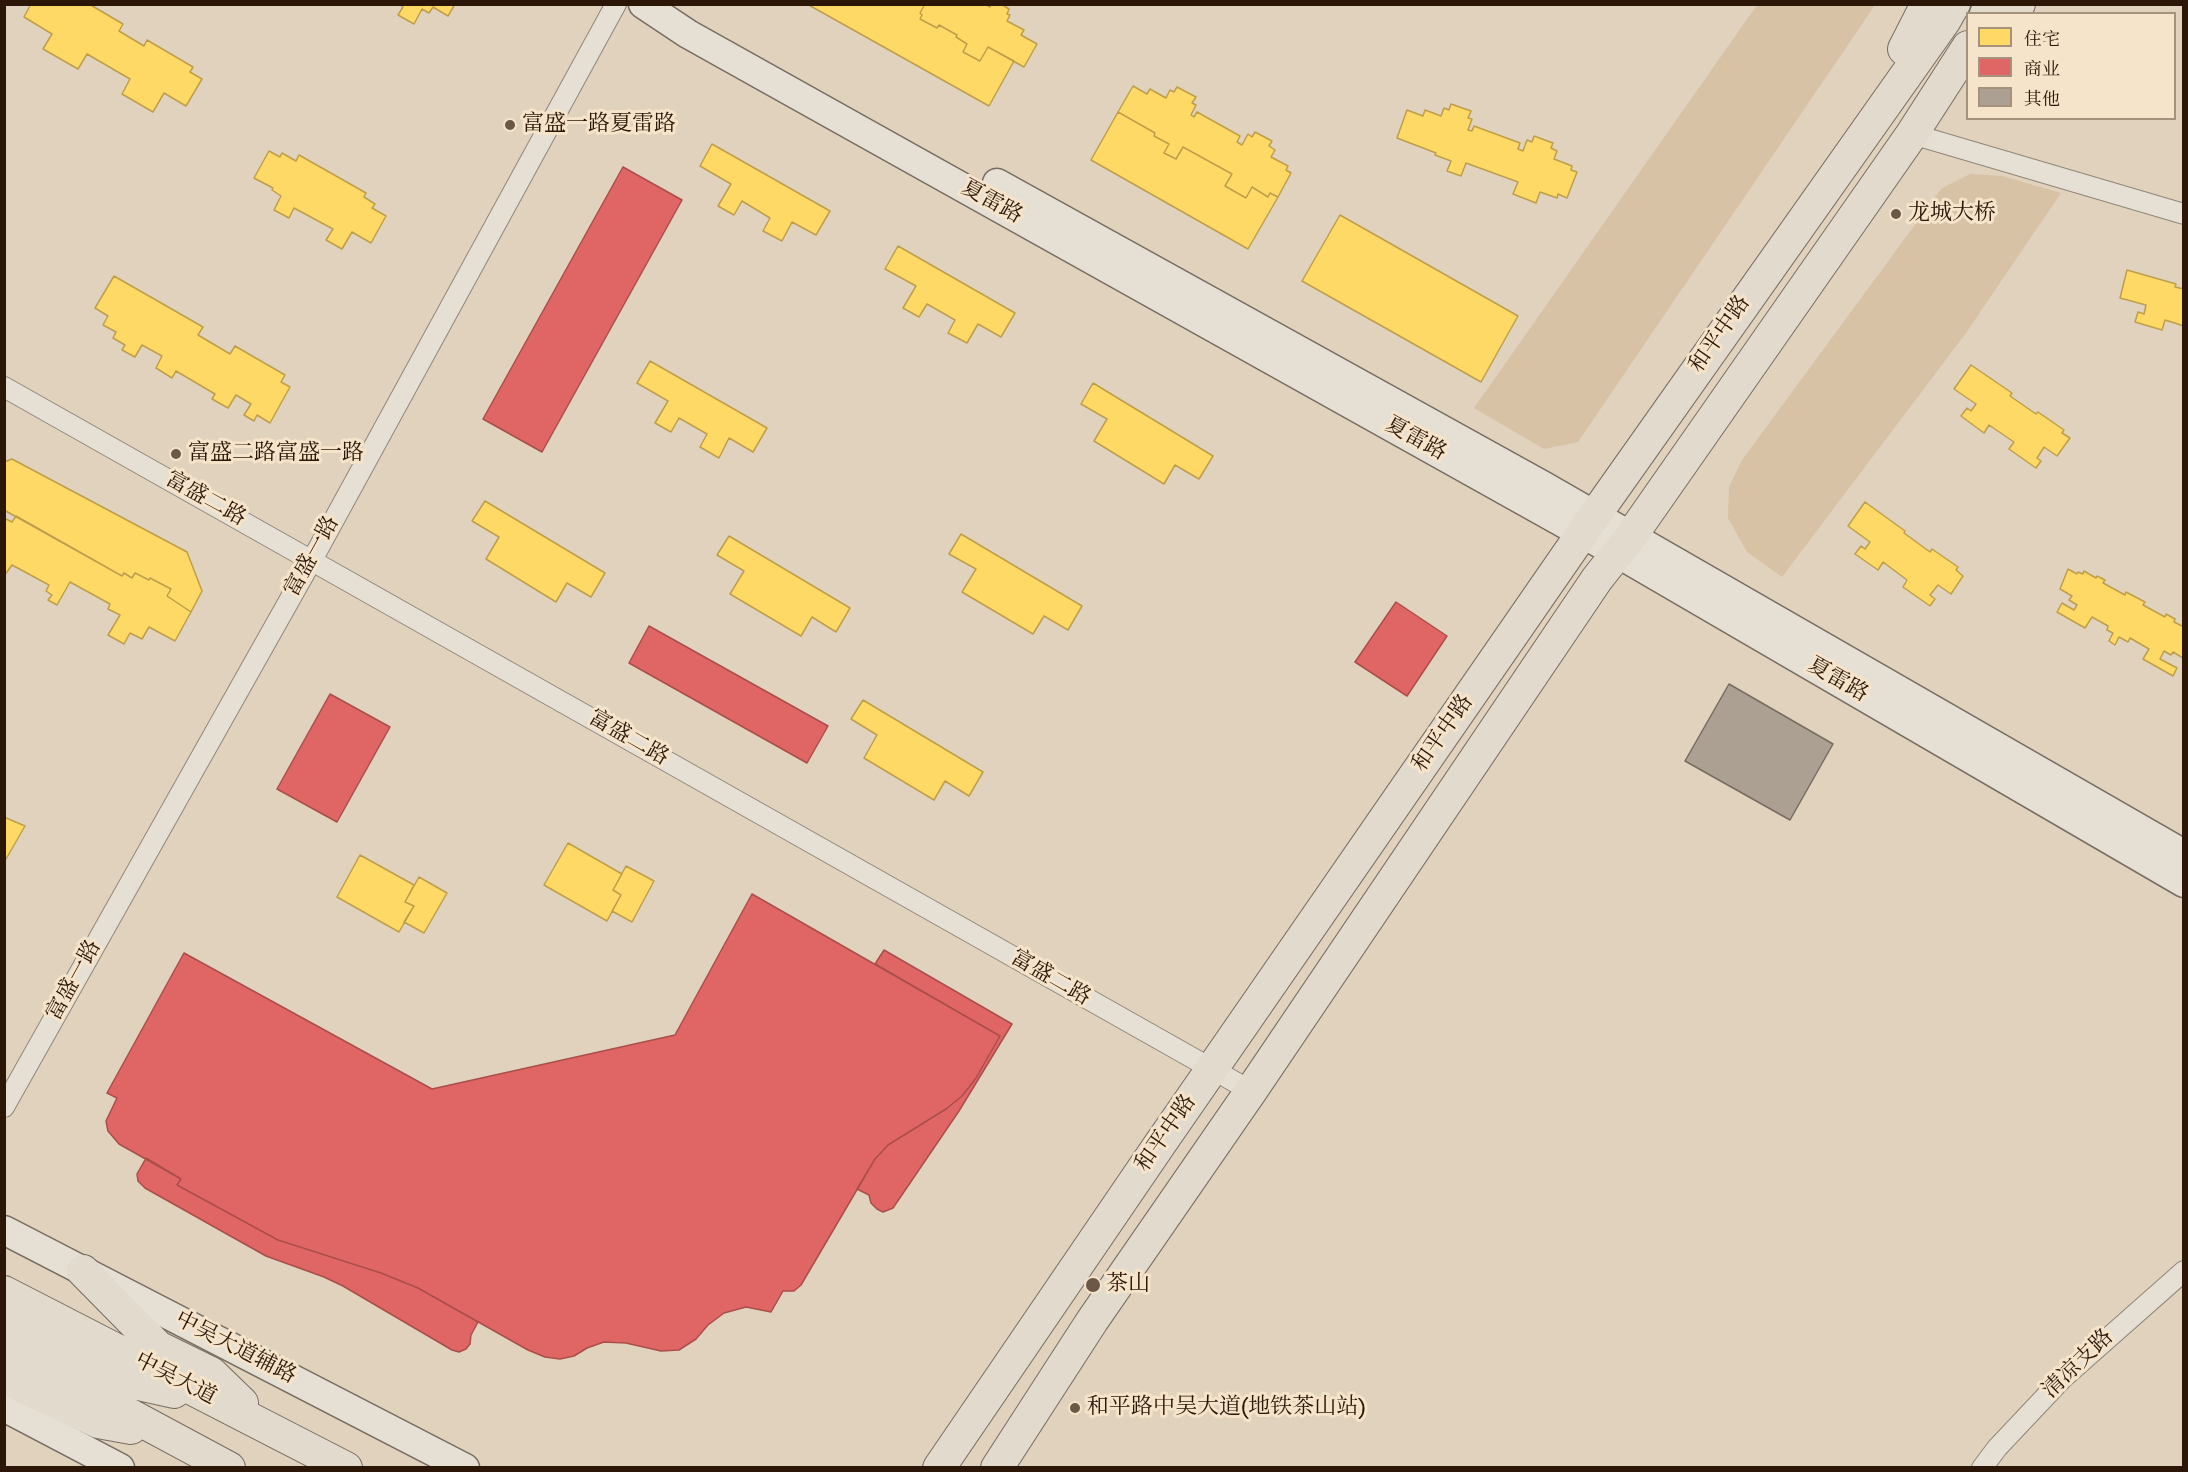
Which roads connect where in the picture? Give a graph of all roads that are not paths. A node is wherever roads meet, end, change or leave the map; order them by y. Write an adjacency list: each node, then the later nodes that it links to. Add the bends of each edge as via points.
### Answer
1 (616, 4): 16 (street, 富盛一路)
2 (643, 4): 14 (street, 夏雷路, via 688,34)
3 (673, 4): 14 (street, 夏雷路)
4 (1927, 4): 11 (main road)
5 (1954, 4): 11 (main road, 和平中路)
6 (2012, 7): 7 (main road)
7 (1993, 12)
8 (1966, 50): 10 (main road, 和平中路)
9 (1966, 70): 10 (main road)
10 (1912, 134): 12 (street); 15 (main road, 和平中路)
11 (1849, 154): 14 (main road, 和平中路)
12 (2184, 214)
13 (4, 387): 16 (street, 富盛二路)
14 (1589, 524): 15 (street, 夏雷路); 19 (main road, 和平中路)
15 (1624, 545): 17 (street, 夏雷路); 18 (street, 夏雷路); 20 (main road, 和平中路, via 1590,589)
16 (312, 560): 19 (street, 富盛二路); 21 (street, 富盛一路)
17 (2184, 854)
18 (2184, 883)
19 (1211, 1070): 20 (street, 富盛二路); 38 (main road, 和平中路)
20 (1251, 1091): 39 (main road, 和平中路)
21 (4, 1107)
22 (8, 1228): 23 (street, 中吴大道辅路)
23 (83, 1271): 31 (main road, via 158,1347 211,1373); 37 (street, 中吴大道辅路)
24 (2184, 1271): 40 (street, 清凉支路, via 2063,1378)
25 (4, 1292): 29 (main road, 中吴大道)
26 (4, 1316): 29 (main road, via 120,1380)
27 (4, 1347): 32 (main road)
28 (4, 1378): 32 (main road, via 98,1422)
29 (216, 1401): 31 (main road, 中吴大道)
30 (4, 1407): 34 (street)
31 (269, 1428): 36 (main road, 中吴大道)
32 (168, 1435): 33 (main road)
33 (224, 1465): 35 (main road)
34 (120, 1467)
35 (253, 1467)
36 (346, 1467)
37 (465, 1467)
38 (939, 1467)
39 (997, 1467)
40 (1982, 1467)

